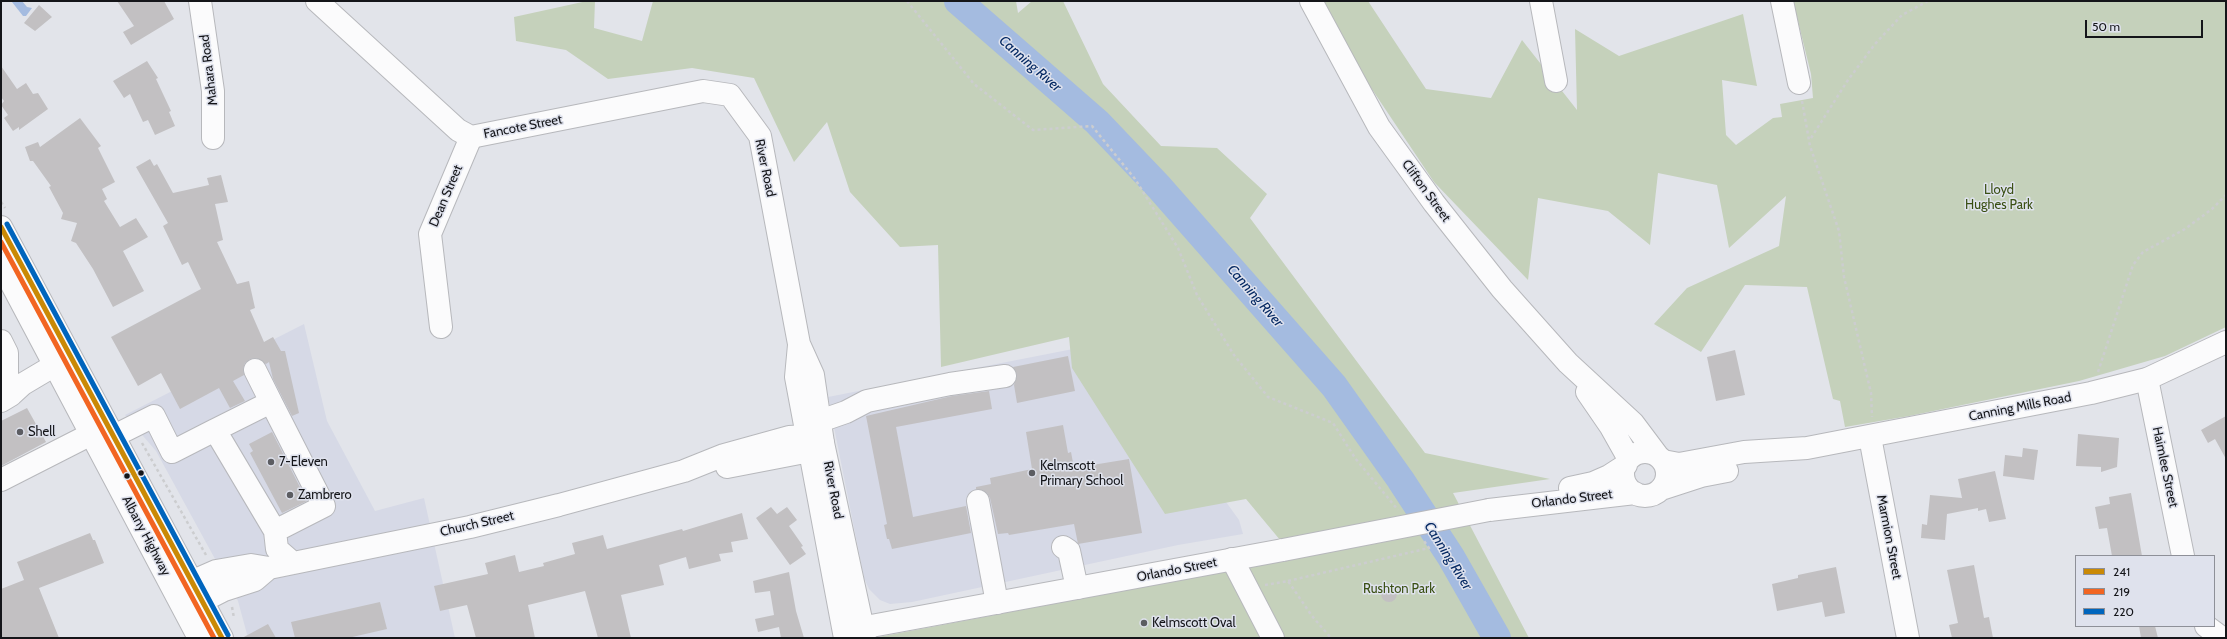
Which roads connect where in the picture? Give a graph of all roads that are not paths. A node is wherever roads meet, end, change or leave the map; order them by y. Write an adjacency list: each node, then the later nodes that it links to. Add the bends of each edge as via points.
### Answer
1 (200, 1): 10 (main road, Mahara Road, via 213,91)
2 (317, 1): 9 (main road, Fancote Street, via 458,130)
3 (1311, 1): 16 (main road, Clifton Street, via 1379,126 1434,203 1502,289)
4 (1541, 1): 6 (main road)
5 (1782, 1): 7 (main road)
6 (1556, 81)
7 (1798, 83)
8 (730, 95): 9 (main road, Fancote Street, via 702,91); 26 (main road, River Road, via 760,136 799,344 813,375)
9 (471, 137): 13 (main road, Dean Street, via 430,234)
10 (213, 138)
11 (1, 227): 24 (main road, Albany Highway)
12 (1, 264): 17 (main road, Albany Highway)
13 (441, 327)
14 (1, 341): 21 (main road, via 7,353)
15 (2226, 342): 20 (main road, Canning Mills Road)
16 (1568, 363): 28 (main road, Clifton Street, via 1633,423); 29 (main road, Clifton Street, via 1611,427)
17 (55, 364): 21 (main road, via 22,384); 24 (main road, Albany Highway)
18 (256, 370): 22 (main road)
19 (1005, 376): 26 (main road, Church Street, via 867,401 846,412)
20 (2147, 379): 25 (main road, Canning Mills Road, via 2091,393); 37 (main road, Haimlee Street)
21 (6, 398)
22 (271, 402): 23 (main road); 35 (main road, via 324,506)
23 (215, 430): 24 (main road, via 172,452 154,416 133,426); 35 (main road)
24 (105, 432): 30 (main road); 41 (main road, Albany Highway)
25 (1870, 437): 27 (main road, Canning Mills Road); 50 (main road, Marmion Street)
26 (815, 438): 39 (main road, Church Street, via 724,468 684,471 470,526); 46 (main road, River Road)
27 (1807, 448): 28 (main road, Canning Mills Road, via 1744,452 1679,464); 31 (main road, Canning Mills Road, via 1780,459 1701,476)
28 (1660, 458): 29 (main road, via 1643,452 1636,454); 31 (main road, via 1667,475)
29 (1628, 462): 32 (main road, via 1624,479); 34 (main road, Orlando Street, via 1610,476 1593,483)
30 (1, 480)
31 (1661, 489): 32 (main road, via 1647,496)
32 (1635, 493): 34 (main road, Orlando Street)
33 (978, 501): 43 (main road)
34 (1499, 508): 38 (main road, Orlando Street, bridge)
35 (275, 531): 39 (main road, via 277,548)
36 (1063, 547): 42 (main road, via 1069,551)
37 (2183, 555)
38 (1232, 559): 42 (main road, Orlando Street); 49 (main road)
39 (293, 563): 40 (main road, Church Street)
40 (269, 568): 41 (main road, Church Street, via 251,564 216,571); 44 (main road, Church Street, via 255,580 224,590)
41 (183, 585): 44 (main road, Albany Highway)
42 (1077, 588): 43 (main road, Orlando Street)
43 (997, 603): 46 (main road, Orlando Street)
44 (194, 606): 47 (main road, Albany Highway); 48 (main road, Albany Highway)
45 (2207, 627): 51 (main road)
46 (854, 634)
47 (199, 638)
48 (222, 638)
49 (1273, 638)
50 (1908, 638)
51 (2222, 638)

